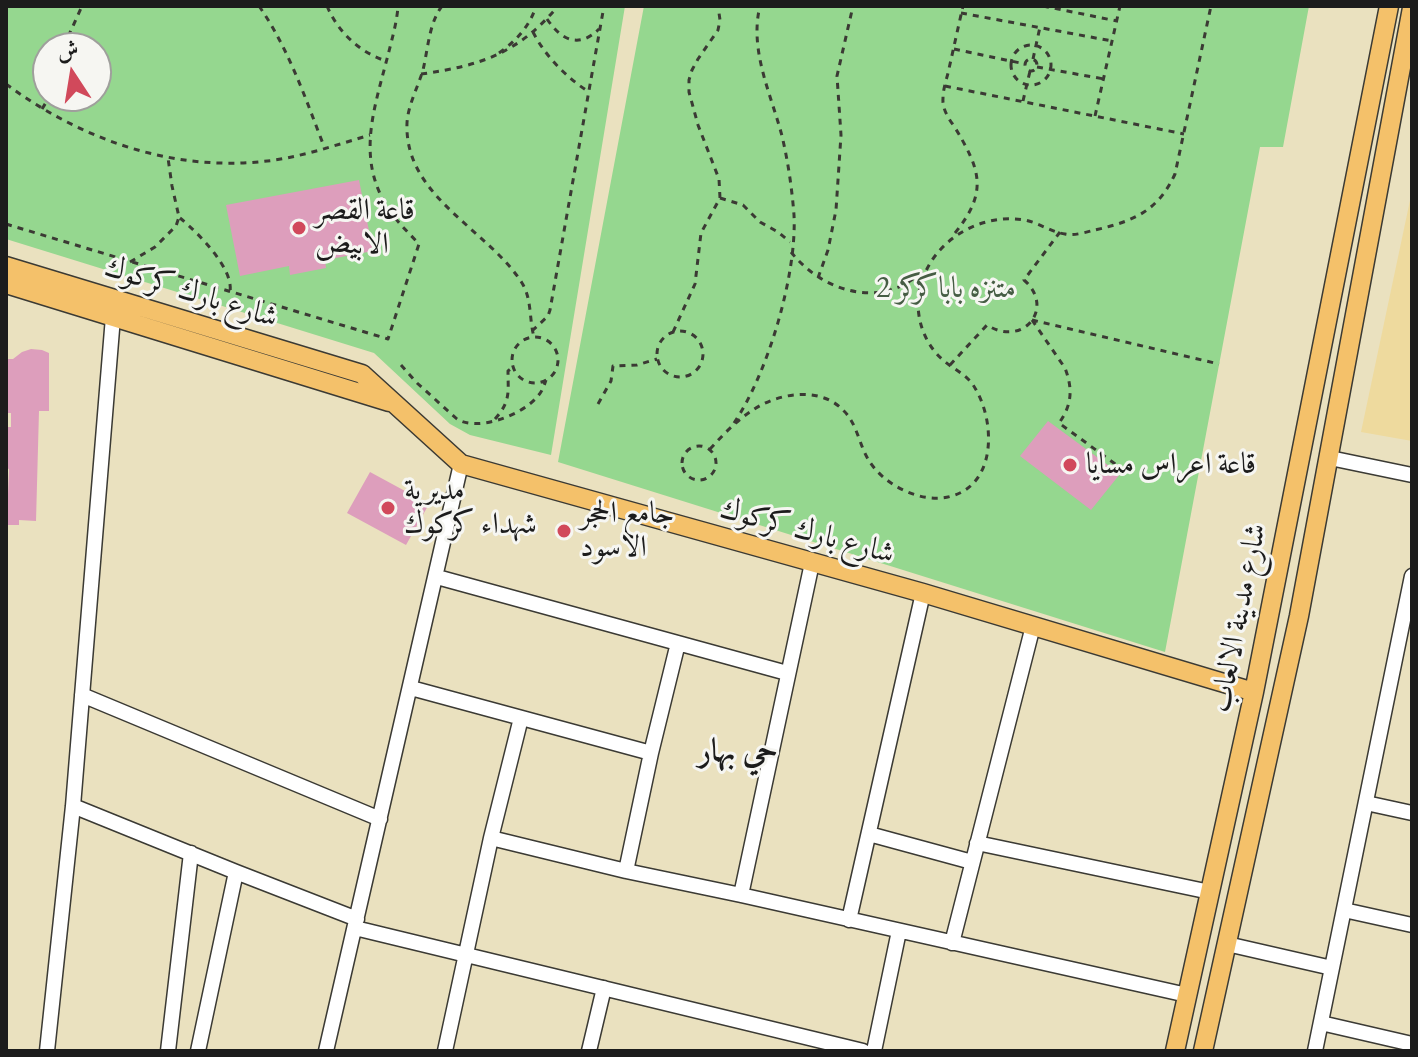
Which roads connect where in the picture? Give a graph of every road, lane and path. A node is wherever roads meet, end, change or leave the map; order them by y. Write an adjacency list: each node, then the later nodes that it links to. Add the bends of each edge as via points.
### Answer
1 (82, 6): 23 (path)
2 (259, 6): 48 (path, via 308,101)
3 (327, 6): 30 (path, via 352,41)
4 (398, 6): 30 (path)
5 (442, 6): 36 (path, via 435,15)
6 (536, 6): 28 (path, via 523,31)
7 (558, 6): 19 (path)
8 (604, 6): 21 (path)
9 (718, 6): 50 (path, via 718,30 692,70 689,92 719,179)
10 (760, 6): 55 (path, via 759,49 783,140 794,216)
11 (853, 6): 60 (path, via 837,76 841,135 836,210)
12 (963, 6): 18 (path)
13 (1044, 6): 20 (path)
14 (1120, 6): 20 (path)
15 (1211, 6): 46 (path)
16 (1389, 6): 67 (main road, شارع مدينة الالعاب)
17 (1412, 8): 69 (main road, شارع مدينة الالعاب)
18 (961, 13): 22 (path); 27 (path)
19 (547, 19): 21 (path, via 558,34 571,40); 24 (path)
20 (1117, 21): 25 (path)
21 (601, 27): 41 (path)
22 (1040, 27): 25 (path); 26 (path)
23 (70, 32)
24 (533, 32): 28 (path); 41 (path, via 562,71)
25 (1112, 41): 37 (path)
26 (1035, 46): 29 (path); 31 (path, via 1023,47); 34 (path, via 1050,57)
27 (953, 49): 31 (path); 40 (path)
28 (493, 57): 36 (path)
29 (1033, 59): 32 (path); 33 (path)
30 (386, 61): 47 (path)
31 (1012, 61): 32 (path); 39 (path, via 1013,73)
32 (1025, 64): 35 (path)
33 (1037, 67): 34 (path); 35 (path)
34 (1051, 70): 37 (path); 39 (path, via 1045,80)
35 (1030, 71): 39 (path)
36 (421, 74): 65 (path, via 407,123 418,169 441,202 499,253 525,287)
37 (1104, 79): 45 (path)
38 (6, 84): 43 (path)
39 (1027, 85): 42 (path)
40 (945, 86): 42 (path); 54 (path, via 944,109 968,149 978,185 967,217)
41 (589, 92): 65 (path, via 550,310)
42 (1023, 101): 45 (path)
43 (32, 102)
44 (47, 112): 49 (path, via 103,140)
45 (1095, 116): 46 (path)
46 (1184, 134): 53 (path, via 1169,186 1144,213 1086,232)
47 (370, 135): 48 (path); 62 (path, via 371,169 379,192 419,244 388,339)
48 (325, 149): 49 (path, via 231,163)
49 (168, 157): 51 (path)
50 (720, 198): 55 (path, via 743,205); 66 (path, via 701,233 695,284)
51 (179, 217): 58 (path, via 166,238); 62 (path, via 225,269)
52 (6, 224): 58 (path)
53 (1060, 232): 54 (path, via 1012,219 974,226); 64 (path, via 1024,280 1037,304)
54 (950, 240): 57 (path)
55 (792, 243): 56 (path)
56 (791, 252): 60 (path); 79 (path, via 780,315 764,364)
57 (934, 257): 60 (path, via 907,283 874,293 841,289); 73 (path, via 918,292 919,316 930,345)
58 (130, 262): 62 (path)
59 (6, 266): 76 (main road, شارع بارك كركوك, via 362,374)
60 (818, 278)
61 (6, 284): 63 (main road)
62 (230, 292)
63 (113, 317): 76 (main road); 94 (street)
64 (1032, 320): 71 (path); 73 (path, via 1011,333 987,325); 83 (path, via 1069,377 1070,403 1059,423)
65 (532, 331): 68 (path)
66 (673, 332): 70 (path, via 662,340); 70 (path, via 687,332 698,341 698,368 673,376)
67 (1324, 333): 69 (main road); 93 (main road, شارع مدينة الالعاب)
68 (534, 337): 74 (path, via 515,348); 75 (path, via 549,341 557,354 556,369)
69 (1351, 337): 81 (main road, شارع مدينة الالعاب)
70 (657, 359): 77 (path, via 613,366)
71 (1219, 364)
72 (401, 365): 78 (path, via 464,424)
73 (950, 365): 79 (path, via 976,388 989,432 982,471 952,496 910,493 884,477 867,458 846,412 813,394 787,396 750,411)
74 (513, 367): 75 (path, via 524,380); 78 (path, via 507,374 505,405)
75 (546, 380): 78 (path, via 528,406)
76 (395, 404): 82 (main road, شارع بارك كركوك)
77 (598, 404)
78 (488, 422)
79 (730, 429): 80 (path)
80 (710, 449): 80 (path, via 697,445 687,450 682,467 689,477 711,476 717,461)
81 (1330, 458): 84 (street); 100 (main road, شارع مدينة الالعاب)
82 (461, 464): 85 (main road, شارع بارك كركوك); 87 (street)
83 (1122, 469)
84 (1412, 475)
85 (812, 563): 88 (main road, شارع بارك كركوك); 91 (street)
86 (1412, 576): 98 (street)
87 (437, 577): 90 (street); 92 (street)
88 (923, 593): 89 (main road, شارع بارك كركوك); 103 (street)
89 (1033, 626): 93 (main road, شارع بارك كركوك); 105 (street)
90 (678, 643): 91 (street); 96 (street)
91 (787, 673): 111 (street)
92 (411, 688): 95 (street); 102 (street)
93 (1254, 692): 97 (main road, شارع مدينة الالعاب)
94 (82, 695): 99 (street); 102 (street)
95 (521, 718): 96 (street); 104 (street)
96 (651, 753): 108 (street)
97 (1230, 802): 100 (main road); 110 (main road, شارع مدينة الالعاب)
98 (1366, 803): 101 (street); 112 (street)
99 (73, 806): 106 (street); 125 (street)
100 (1258, 807): 118 (main road, شارع مدينة الالعاب)
101 (1412, 813)
102 (380, 819): 114 (street)
103 (869, 834): 107 (street); 113 (street)
104 (491, 838): 108 (street); 119 (street)
105 (977, 843): 107 (street); 110 (street)
106 (191, 853): 109 (street); 126 (street)
107 (972, 862): 117 (street)
108 (626, 871): 111 (street)
109 (236, 872): 114 (street); 127 (street)
110 (1210, 892): 122 (main road, شارع مدينة الالعاب)
111 (741, 895): 113 (street)
112 (1344, 910): 115 (street); 120 (street)
113 (849, 920): 116 (street)
114 (356, 924): 119 (street); 128 (street)
115 (1412, 925)
116 (899, 931): 117 (street); 132 (street)
117 (952, 943): 122 (street)
118 (1227, 944): 120 (street); 134 (main road, شارع مدينة الالعاب)
119 (466, 955): 121 (street); 129 (street)
120 (1332, 968): 123 (street)
121 (604, 988): 130 (street); 131 (street)
122 (1187, 995): 133 (main road, شارع مدينة الالعاب)
123 (1321, 1023): 124 (street); 135 (street)
124 (1412, 1044)
125 (47, 1051)
126 (168, 1051)
127 (198, 1051)
128 (326, 1051)
129 (445, 1051)
130 (589, 1051)
131 (863, 1051)
132 (874, 1051)
133 (1175, 1051)
134 (1203, 1051)
135 (1315, 1051)

